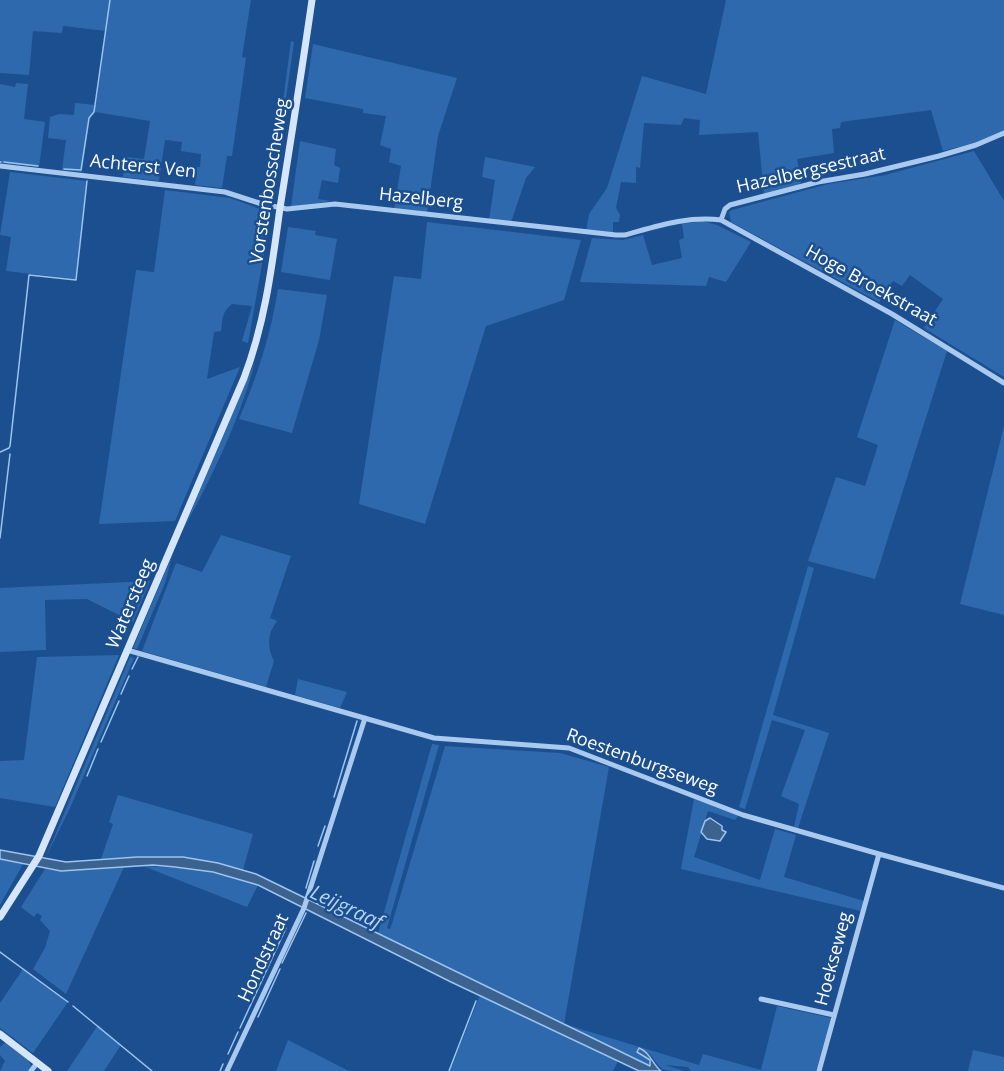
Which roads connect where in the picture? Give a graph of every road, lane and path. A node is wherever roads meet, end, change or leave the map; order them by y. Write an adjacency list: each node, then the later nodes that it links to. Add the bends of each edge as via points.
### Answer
1 (312, 0): 4 (street, Vorstenbosscheweg)
2 (1004, 133): 5 (street, Hazelbergsestraat, via 939,156 730,205)
3 (0, 166): 4 (street, Achterst Ven, via 225,192)
4 (280, 208): 5 (street, Hazelberg, via 335,204 625,235 685,219); 6 (street, Vorstenbosscheweg, via 265,310)
5 (721, 220): 7 (street, Hoge Broekstraat, via 892,314)
6 (249, 365): 8 (street, Watersteeg)
7 (1004, 383)
8 (127, 650): 9 (street, Roestenburgseweg); 12 (street, Watersteeg, via 39,856)
9 (365, 718): 10 (street, Roestenburgseweg, via 434,738 569,748 742,815); 19 (street, Hondstraat, via 303,908)
10 (879, 854): 11 (street, Roestenburgseweg); 14 (street, Hoekseweg)
11 (1004, 888)
12 (0, 917)
13 (761, 999): 14 (street)
14 (834, 1015): 20 (street, Hoekseweg)
15 (0, 1034): 16 (street)
16 (37, 1063): 17 (street); 18 (street)
17 (31, 1071)
18 (48, 1071)
19 (227, 1071)
20 (819, 1071)

